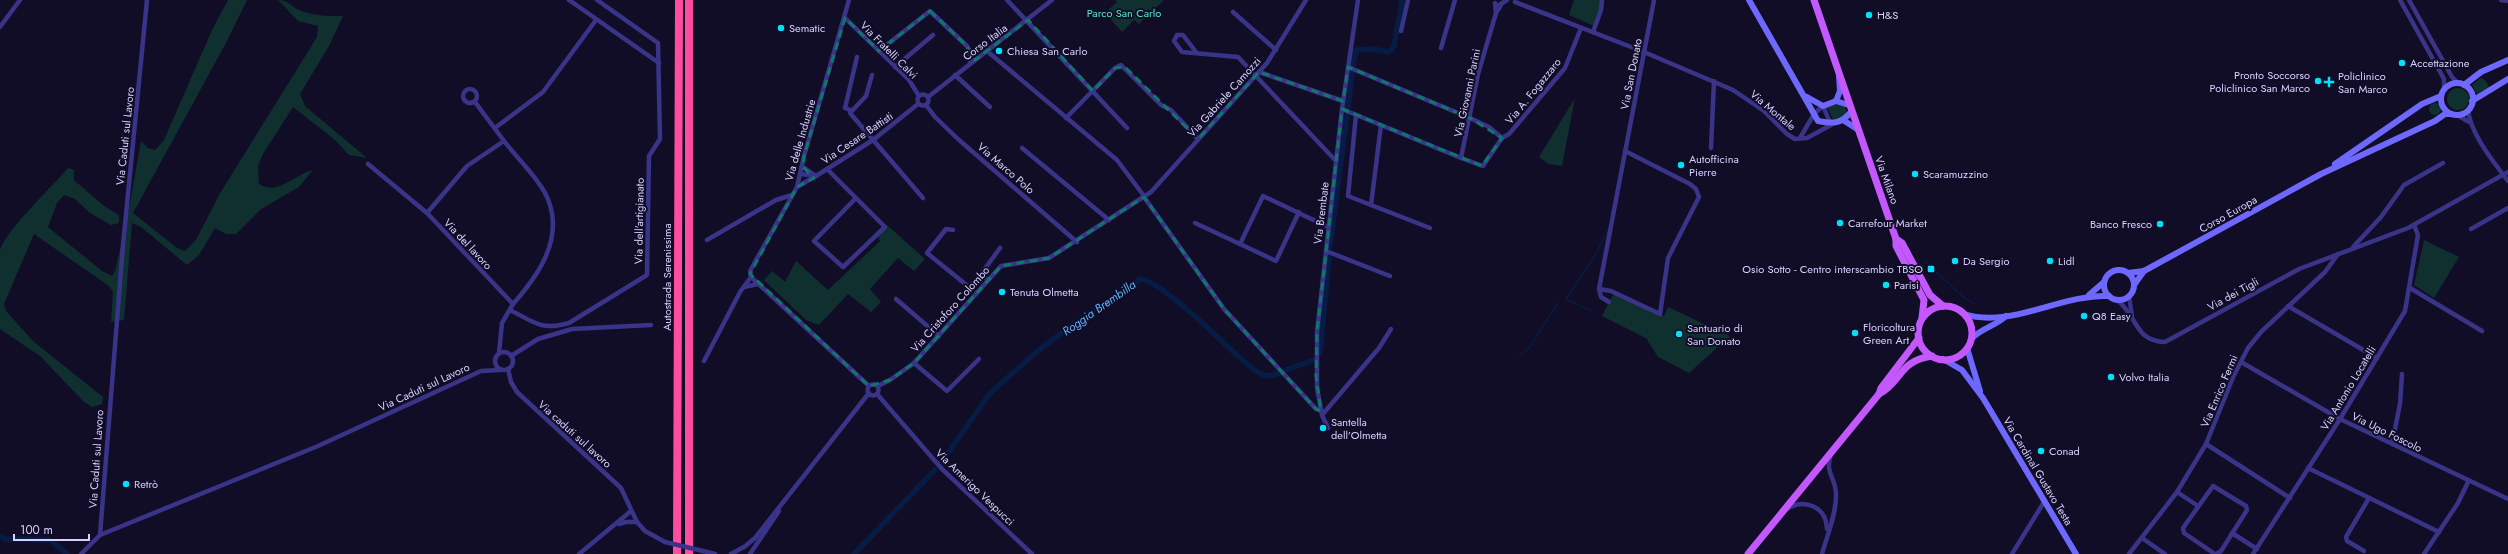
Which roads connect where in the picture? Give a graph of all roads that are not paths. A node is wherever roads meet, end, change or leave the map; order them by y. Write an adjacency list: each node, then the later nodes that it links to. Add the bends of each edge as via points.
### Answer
1 (20, 0): 32 (street)
2 (147, 0): 205 (street, Via Caduti sul Lavoro, via 123,245)
3 (570, 0): 28 (street)
4 (597, 0): 45 (street, Via dell'artigianato, via 658,43)
5 (679, 0): 211 (highway, Autostrada Serenissima)
6 (689, 0): 212 (highway, Autostrada Serenissima)
7 (849, 0): 27 (street, Via delle Industrie)
8 (1007, 0): 29 (street)
9 (1052, 0): 29 (street, Corso Italia)
10 (1306, 0): 38 (street, Via Gabriele Camozzi)
11 (1358, 0): 48 (street, Via Brembate)
12 (1408, 0): 34 (street)
13 (1455, 0): 37 (street)
14 (1602, 0): 35 (street, via 1601,10)
15 (1654, 0): 42 (street, Via San Donato)
16 (1749, 0): 58 (main road)
17 (1814, 0): 50 (main road, Via Milano)
18 (2400, 0): 31 (street)
19 (2409, 0): 30 (street)
20 (2501, 0): 23 (street)
21 (1494, 1): 24 (street); 26 (street, Via Giovanni Parini)
22 (1513, 1): 24 (street); 33 (street, Via Montale)
23 (2508, 1)
24 (1504, 2): 26 (street, Via Giovanni Parini)
25 (1233, 12): 38 (street)
26 (1496, 13): 78 (street, Via Giovanni Parini, via 1478,74)
27 (845, 18): 39 (street, Via Fratelli Calvi); 100 (street, Via delle Industrie, via 804,156)
28 (596, 20): 45 (street); 84 (street, via 543,92)
29 (1028, 20): 40 (street, Corso Italia); 57 (street)
30 (2422, 22): 31 (street); 55 (street, via 2452,77)
31 (2414, 26): 56 (street, via 2444,79)
32 (0, 27)
33 (1581, 28): 35 (street, Via Montale); 88 (street, Via A. Fogazzaro, via 1566,68 1509,134)
34 (1402, 31)
35 (1592, 32): 42 (street, Via Montale)
36 (933, 35): 47 (street)
37 (1441, 48)
38 (1276, 50): 49 (street, Via Gabriele Camozzi)
39 (879, 51): 46 (street, via 930,11 967,46); 47 (street, Via Fratelli Calvi)
40 (988, 51): 46 (street, Corso Italia); 77 (street)
41 (1196, 52): 41 (street, via 1183,35 1174,38 1182,52); 49 (street, via 1236,55)
42 (1644, 52): 54 (street, Via Montale); 95 (street, Via San Donato)
43 (857, 57): 72 (street, via 845,108)
44 (2508, 60): 55 (main road)
45 (659, 63): 153 (street, Via dell'artigianato, via 660,139 649,156 647,275 569,323 555,327 546,327)
46 (970, 63): 52 (street, Corso Italia)
47 (895, 67): 59 (street, Via Fratelli Calvi, via 909,80)
48 (1348, 67): 62 (street, Via Brembate); 78 (street)
49 (1258, 74): 62 (street); 90 (street, Via Gabriele Camozzi); 97 (street)
50 (1839, 74): 63 (main road, via 1840,91); 70 (main road, Via Milano)
51 (872, 75): 72 (street, via 866,96)
52 (955, 75): 61 (street, Corso Italia); 69 (street)
53 (2508, 79): 64 (main road)
54 (1714, 81): 89 (street, Via Montale, via 1751,101 1787,134); 94 (street)
55 (2461, 84): 56 (main road, via 2452,84); 64 (main road, via 2470,90)
56 (2444, 89): 60 (main road)
57 (1093, 91): 77 (street); 85 (street); 90 (street, via 1115,68 1122,65)
58 (1803, 93): 68 (main road, via 1810,100); 74 (main road)
59 (919, 96): 61 (street); 66 (street)
60 (2441, 96): 75 (main road, via 2443,107); 104 (main road, Corso Europa, via 2422,104)
61 (928, 97): 67 (street)
62 (1343, 101): 71 (street, Via Brembate)
63 (1836, 101): 68 (main road); 70 (main road)
64 (2472, 101): 73 (main road)
65 (475, 102): 84 (street)
66 (918, 104): 67 (street); 91 (street, Via Cesare Battisti)
67 (926, 105): 126 (street, Via Marco Polo, via 960,140)
68 (1823, 106): 74 (street); 83 (street)
69 (990, 107)
70 (1850, 108): 79 (main road); 86 (main road, Via Milano)
71 (1342, 109): 76 (street); 97 (street, Via Brembate)
72 (850, 110): 91 (street)
73 (2468, 110): 75 (main road, Corso Europa); 81 (street)
74 (1814, 114): 80 (main road); 89 (street)
75 (2454, 114): 81 (street); 104 (main road, Corso Europa, via 2445,114)
76 (1356, 115): 82 (street); 113 (street, via 1348,196)
77 (1066, 118): 110 (street, via 1116,160)
78 (1470, 118): 88 (street, via 1489,127); 96 (street, Via Giovanni Parini)
79 (1843, 120): 83 (main road); 86 (main road)
80 (1818, 121): 83 (main road); 87 (street)
81 (2469, 122): 105 (street)
82 (1381, 125): 96 (street); 113 (street)
83 (1831, 125): 87 (street)
84 (495, 128): 92 (street)
85 (1127, 128)
86 (1857, 129): 124 (main road, Via Milano)
87 (1823, 130): 89 (street, via 1807,138)
88 (1502, 138): 96 (street, Via A. Fogazzaro, via 1483,166)
89 (1800, 138)
90 (1198, 139): 110 (street, Via Gabriele Camozzi)
91 (873, 140): 101 (street, Via Cesare Battisti); 112 (street)
92 (504, 141): 116 (street, via 467,166); 150 (street, via 549,202 552,219 549,248 533,281)
93 (1022, 148): 117 (street)
94 (1711, 148)
95 (1625, 151): 143 (street, Via San Donato); 143 (street, via 1690,184 1696,189 1699,197 1668,258 1660,314 1611,291)
96 (1462, 156)
97 (1336, 161): 120 (street, Via Brembate)
98 (2443, 163): 129 (street, Via dei Tigli, via 2404,185)
99 (368, 164): 116 (street, Via del lavoro)
100 (803, 167): 103 (street, Via delle Industrie); 106 (street)
101 (827, 169): 106 (street, Via Cesare Battisti); 111 (street)
102 (2508, 172): 105 (street, Via dei Tigli)
103 (801, 174): 106 (street, Via Cesare Battisti); 108 (street, Via delle Industrie)
104 (2321, 174): 132 (main road, Corso Europa)
105 (2502, 174): 107 (street); 119 (street, Via dei Tigli)
106 (816, 176): 108 (street)
107 (2508, 181)
108 (797, 187): 109 (street, Via delle Industrie)
109 (792, 195): 125 (street, via 776,200); 135 (street, Via delle Industrie, via 750,271)
110 (1144, 197): 117 (street, Via Cristoforo Colombo); 183 (street, via 1224,309)
111 (856, 198): 111 (street, via 885,227 843,267 814,241)
112 (923, 198)
113 (1370, 205): 121 (street)
114 (2508, 208): 122 (street)
115 (1299, 212): 120 (street); 127 (street, via 1264,196); 127 (street, via 1276,261)
116 (427, 213): 150 (street, Via del lavoro)
117 (1109, 220): 126 (street, Via Cristoforo Colombo)
118 (1195, 223): 127 (street)
119 (2414, 224): 129 (street, Via dei Tigli); 142 (street, Via Antonio Locatelli, via 2418,235)
120 (1328, 227): 130 (street, Via Brembate)
121 (1430, 228)
122 (2471, 229)
123 (953, 230): 134 (street, via 946,229 927,253 969,287)
124 (1896, 239): 151 (main road, Via Milano, via 1902,243 1930,295); 157 (main road, Via Milano, via 1896,246 1924,300)
125 (706, 240)
126 (1077, 242): 137 (street, Via Cristoforo Colombo, via 1042,260 1001,266)
127 (1240, 244)
128 (1000, 248): 134 (street)
129 (2352, 249): 131 (street, Via dei Tigli)
130 (1326, 251): 136 (street); 183 (street, Via Brembate, via 1316,352 1316,376)
131 (2338, 254): 152 (street, Via Enrico Fermi, via 2325,272); 156 (street, Via dei Tigli, via 2299,268 2165,342 2149,340 2142,334)
132 (2144, 271): 133 (main road, Corso Europa); 140 (main road, Corso Europa)
133 (2128, 273): 138 (main road, Corso Europa, via 2121,270 2113,272); 140 (main road)
134 (981, 274): 137 (street)
135 (751, 276): 139 (street); 141 (street, Via delle Industrie)
136 (1390, 276)
137 (988, 280): 161 (street, Via Cristoforo Colombo)
138 (2104, 282): 144 (main road, Corso Europa); 145 (main road)
139 (758, 284): 141 (street); 177 (street)
140 (2134, 285): 146 (main road, Corso Europa)
141 (743, 288): 171 (street, Via delle Industrie)
142 (2410, 288): 160 (street); 168 (street, Via Antonio Locatelli, via 2405,311)
143 (1599, 289): 149 (street, via 1601,297)
144 (2089, 295): 145 (main road, Corso Europa); 155 (main road, Corso Europa)
145 (2108, 296): 148 (main road, Corso Europa)
146 (2129, 296): 148 (main road); 156 (street, Via dei Tigli)
147 (896, 299): 161 (street)
148 (2117, 300): 156 (street, Via dei Tigli)
149 (1610, 302)
150 (513, 304): 153 (street)
151 (1943, 306): 154 (main road, via 1950,306); 157 (main road, via 1931,310)
152 (2288, 306): 168 (street); 172 (street, Via Enrico Fermi, via 2261,332)
153 (510, 310): 165 (street, via 502,323)
154 (1964, 314): 155 (main road, via 1982,318); 163 (main road, via 1971,328)
155 (2006, 316): 163 (main road, via 2001,321 1981,329)
156 (2132, 317)
157 (1922, 318): 162 (main road)
158 (651, 325): 166 (street, via 572,329 538,339)
159 (1391, 329): 183 (street, via 1378,348)
160 (2482, 331)
161 (938, 336): 173 (street, Via Cristoforo Colombo)
162 (1919, 338): 167 (main road, via 1923,348); 181 (main road)
163 (1971, 338): 164 (main road)
164 (1967, 348): 170 (main road, via 1956,356); 182 (main road, Via Cardinal Gustavo Testa)
165 (499, 353): 166 (street, via 507,352); 175 (street, via 494,360)
166 (511, 356): 174 (street, via 513,361)
167 (1932, 356): 170 (main road); 181 (main road, via 1913,361 1906,366 1885,391)
168 (2377, 358): 184 (street, Via Antonio Locatelli)
169 (979, 359): 173 (street, via 947,391)
170 (1944, 359): 182 (main road, Via Cardinal Gustavo Testa, via 1962,370)
171 (704, 361)
172 (2241, 362): 184 (street, Via Ugo Foscolo); 186 (street, Via Enrico Fermi)
173 (914, 363): 178 (street, Via Cristoforo Colombo)
174 (508, 369): 175 (street, Via Caduti sul Lavoro); 198 (street, Via caduti sul lavoro, via 517,392 621,488)
175 (500, 370): 205 (street, Via Caduti sul Lavoro, via 481,371 318,446)
176 (2402, 374): 187 (street, via 2400,404)
177 (869, 386): 178 (street); 179 (street)
178 (878, 386): 180 (street)
179 (869, 393): 180 (street); 192 (street)
180 (877, 394): 216 (street, Via Amerigo Vespucci, via 942,469)
181 (1879, 394): 188 (main road)
182 (1983, 398): 196 (main road, Via Cardinal Gustavo Testa)
183 (1322, 413): 185 (street, Via Brembate)
184 (2340, 419): 187 (street, Via Ugo Foscolo); 189 (street, Via Antonio Locatelli)
185 (1328, 428)
186 (2206, 444): 191 (street, Via Enrico Fermi); 193 (street)
187 (2392, 444): 190 (street, Via Ugo Foscolo)
188 (1833, 449): 199 (main road); 204 (street, via 1828,468 1835,487 1836,501)
189 (2308, 468): 193 (street, Via Antonio Locatelli); 194 (street)
190 (2468, 482): 195 (street, Via Ugo Foscolo); 202 (street)
191 (2177, 492): 197 (street); 206 (street, Via Enrico Fermi)
192 (785, 498): 214 (street, via 756,538); 215 (street, via 769,528)
193 (2290, 498): 207 (street, Via Antonio Locatelli)
194 (2369, 498): 202 (street); 208 (street, via 2346,537 2347,541)
195 (2508, 499)
196 (2044, 502): 219 (street); 220 (main road, Via Cardinal Gustavo Testa)
197 (2198, 506): 203 (street, via 2213,486 2246,506 2247,510); 223 (street, via 2183,528 2184,533)
198 (631, 511): 200 (street, Via caduti sul lavoro); 201 (street)
199 (1781, 513): 204 (street, via 1798,504 1814,506 1823,515); 217 (main road)
200 (637, 522): 201 (street); 213 (street, Via caduti sul lavoro, bridge, via 655,538)
201 (617, 525): 210 (street)
202 (2439, 532): 225 (street)
203 (2232, 533): 207 (street); 223 (street, via 2221,551)
204 (1827, 534): 218 (street)
205 (100, 535): 209 (street)
206 (2142, 538): 221 (street, Via Enrico Fermi); 222 (street)
207 (2257, 549): 224 (street, Via Antonio Locatelli)
208 (2364, 551)
209 (81, 554)
210 (579, 554)
211 (677, 554)
212 (689, 554)
213 (716, 554)
214 (731, 554)
215 (750, 554)
216 (1032, 554)
217 (1748, 554)
218 (1822, 554)
219 (2012, 554)
220 (2076, 554)
221 (2129, 554)
222 (2165, 554)
223 (2216, 554)
224 (2253, 554)
225 (2424, 554)

